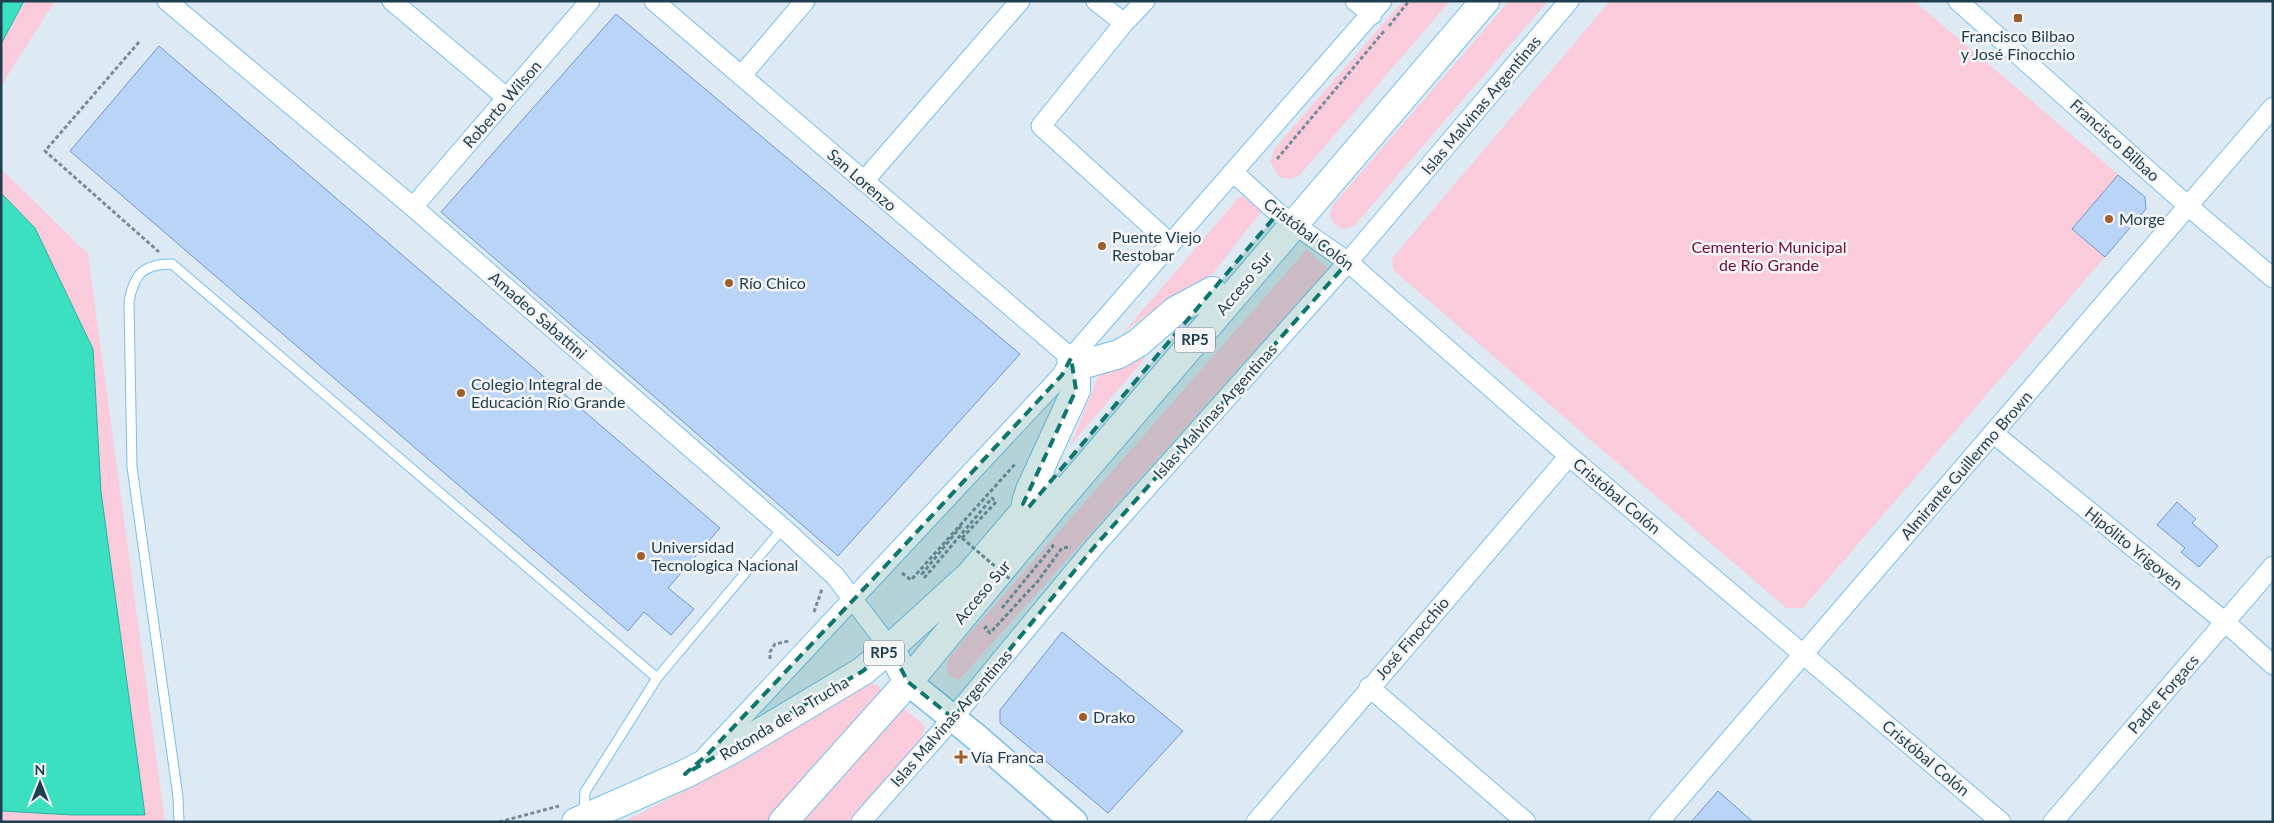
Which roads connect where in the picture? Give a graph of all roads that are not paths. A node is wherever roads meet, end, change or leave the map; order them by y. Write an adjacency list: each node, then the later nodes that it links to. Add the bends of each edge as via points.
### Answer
1 (167, 1): 22 (street, Amadeo Sabattini)
2 (392, 1): 17 (street)
3 (590, 1): 17 (street, Roberto Wilson)
4 (654, 1): 16 (street, San Lorenzo)
5 (804, 1): 16 (street)
6 (1020, 1): 20 (street)
7 (1096, 1): 15 (street)
8 (1144, 1): 15 (street)
9 (1355, 1): 14 (street)
10 (1460, 1): 23 (main road, Acceso Sur / RP5)
11 (1486, 1): 23 (main road, Acceso Sur / RP5)
12 (1569, 1): 25 (street, Islas Malvinas Argentinas)
13 (1965, 3): 21 (street, Francisco Bilbao)
14 (1377, 8): 19 (street)
15 (1124, 23): 24 (street, via 1041,126)
16 (741, 76): 20 (street, San Lorenzo)
17 (507, 98): 22 (street, Roberto Wilson)
18 (2273, 107): 21 (street, Almirante Guillermo Brown)
19 (1233, 172): 23 (street, Cristóbal Colón); 24 (street)
20 (864, 181): 28 (street, San Lorenzo)
21 (2188, 206): 26 (street, Francisco Bilbao); 29 (street, Almirante Guillermo Brown)
22 (413, 207): 32 (street, Amadeo Sabattini)
23 (1286, 219): 25 (street, Cristóbal Colón); 27 (main road, Acceso Sur / RP5); 40 (main road, Acceso Sur / RP5)
24 (1172, 244): 28 (street)
25 (1348, 262): 30 (street, Cristóbal Colón); 42 (street, Islas Malvinas Argentinas, via 1095,546)
26 (2273, 278)
27 (1212, 291): 28 (main road, via 1175,311 1138,343 1119,354 1088,363); 31 (main road, Acceso Sur / RP5)
28 (1071, 358): 31 (main road, via 1076,390); 34 (street, via 1062,375)
29 (1993, 433): 35 (street, Hipólito Yrigoyen); 37 (street, Almirante Guillermo Brown)
30 (1569, 456): 37 (street, Cristóbal Colón); 41 (street, José Finocchio)
31 (1022, 514): 36 (main road, Acceso Sur / RP5, via 970,575)
32 (783, 528): 34 (street, Amadeo Sabattini, via 836,576); 39 (lane)
33 (2273, 566): 35 (street, Padre Forgacs)
34 (855, 599): 36 (street, Amadeo Sabattini); 43 (street, via 708,754)
35 (2225, 622): 38 (street, Hipólito Yrigoyen); 53 (street, Padre Forgacs)
36 (890, 648): 40 (main road, RP5); 43 (main road, Rotonda de la Trucha / RP5, via 863,671 751,739)
37 (1803, 654): 51 (street, Almirante Guillermo Brown); 52 (street, Cristóbal Colón)
38 (2273, 664)
39 (657, 678): 44 (lane, via 586,792); 45 (lane, via 172,264 154,264 142,271 132,285 129,302 132,466)
40 (908, 682): 42 (street); 46 (main road, RP5)
41 (1369, 687): 49 (street, José Finocchio); 50 (street)
42 (953, 718): 47 (street, Islas Malvinas Argentinas); 48 (street)
43 (685, 774): 44 (main road, Rotonda de la Trucha / RP5)
44 (579, 816)
45 (179, 822)
46 (783, 822)
47 (861, 822)
48 (1074, 822)
49 (1256, 822)
50 (1526, 822)
51 (1658, 822)
52 (2001, 822)
53 (2053, 822)

